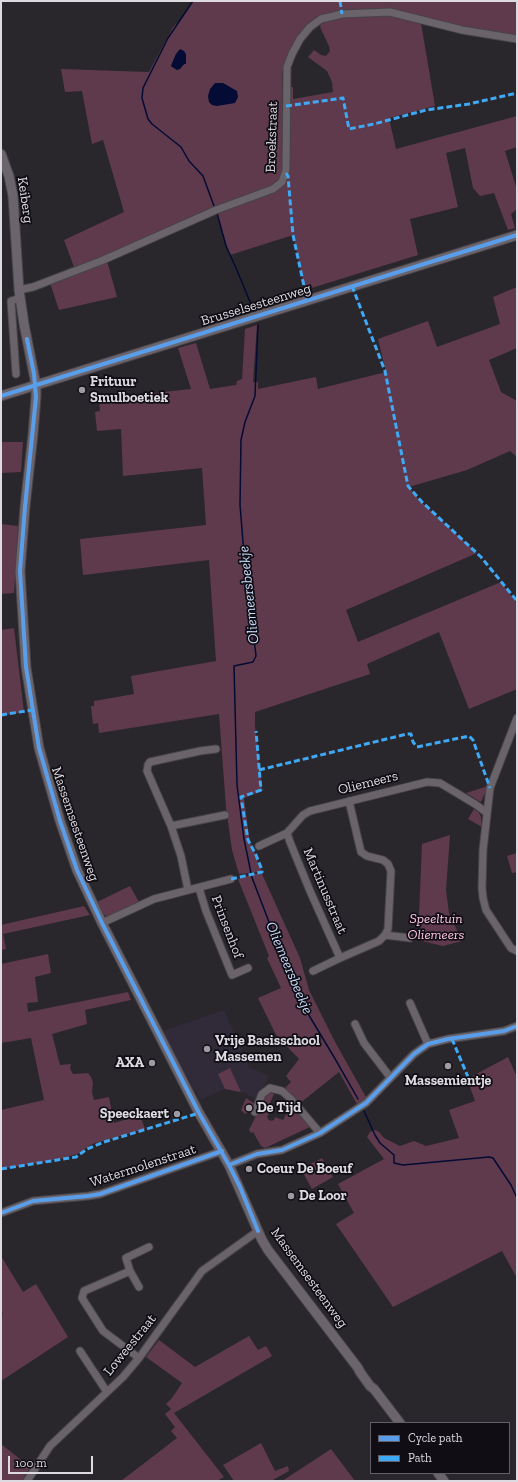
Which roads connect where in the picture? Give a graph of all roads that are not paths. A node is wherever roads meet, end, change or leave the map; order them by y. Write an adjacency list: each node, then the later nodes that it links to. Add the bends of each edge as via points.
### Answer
1 (517, 39): 4 (street, Broekstraat, via 462,30 390,12 342,14 321,19 300,39 287,67 286,170 282,182 268,191 216,210)
2 (1, 154): 4 (main road, Keiberg, via 13,196)
3 (517, 235): 6 (main road, Brusselsesteenweg)
4 (20, 294): 5 (street, via 11,301); 6 (main road, Keiberg)
5 (16, 374)
6 (36, 385): 7 (main road, Brusselsesteenweg); 19 (main road, Massemsesteenweg, via 20,571 26,667 39,748 48,785 77,870)
7 (1, 396)
8 (517, 718): 11 (street, via 490,788)
9 (216, 749): 13 (street, via 150,762 148,765 147,771)
10 (349, 801): 11 (street, Oliemeers, via 427,782 440,783); 14 (street, Oliemeers, via 310,811 303,815); 20 (street, via 361,852 383,860 391,871 388,929)
11 (487, 813): 22 (street, via 483,850 483,898 486,910 500,933 511,948)
12 (225, 815): 13 (street)
13 (171, 826): 18 (street)
14 (288, 833): 15 (street, Oliemeers); 23 (street, Martinusstraat)
15 (259, 846)
16 (231, 878): 17 (street, Prinsenhof)
17 (199, 888): 18 (street, Prinsenhof); 24 (street, Prinsenhof, via 232,975)
18 (188, 890): 19 (street, Prinsenhof, via 154,899)
19 (102, 923): 33 (main road, Massemsesteenweg, via 199,1113)
20 (385, 935): 21 (street); 23 (street, via 379,942)
21 (410, 938)
22 (517, 951)
23 (340, 958): 25 (street)
24 (248, 968)
25 (313, 971)
26 (410, 1003): 29 (street)
27 (356, 1024): 30 (street, via 364,1043)
28 (517, 1026): 29 (street, via 504,1031)
29 (428, 1044): 30 (street)
30 (390, 1077): 32 (street, via 366,1103)
31 (255, 1112): 32 (street, via 262,1094 270,1088 282,1091)
32 (320, 1133): 34 (street, via 282,1150 257,1154)
33 (222, 1151): 34 (main road, Massemsesteenweg); 35 (street, Watermolenstraat, via 100,1194 33,1201)
34 (229, 1165): 36 (main road, Massemsesteenweg)
35 (1, 1213)
36 (258, 1231): 41 (street, Loweestraat, via 202,1271); 43 (main road, Massemsesteenweg, via 268,1250)
37 (149, 1247): 38 (street, via 126,1258)
38 (130, 1270): 39 (street); 41 (street, via 84,1291 82,1298 103,1331)
39 (138, 1287)
40 (80, 1351): 42 (street)
41 (139, 1358): 42 (street, Loweestraat)
42 (107, 1392): 44 (street, Loweestraat, via 50,1446)
43 (399, 1422)
44 (27, 1481)

